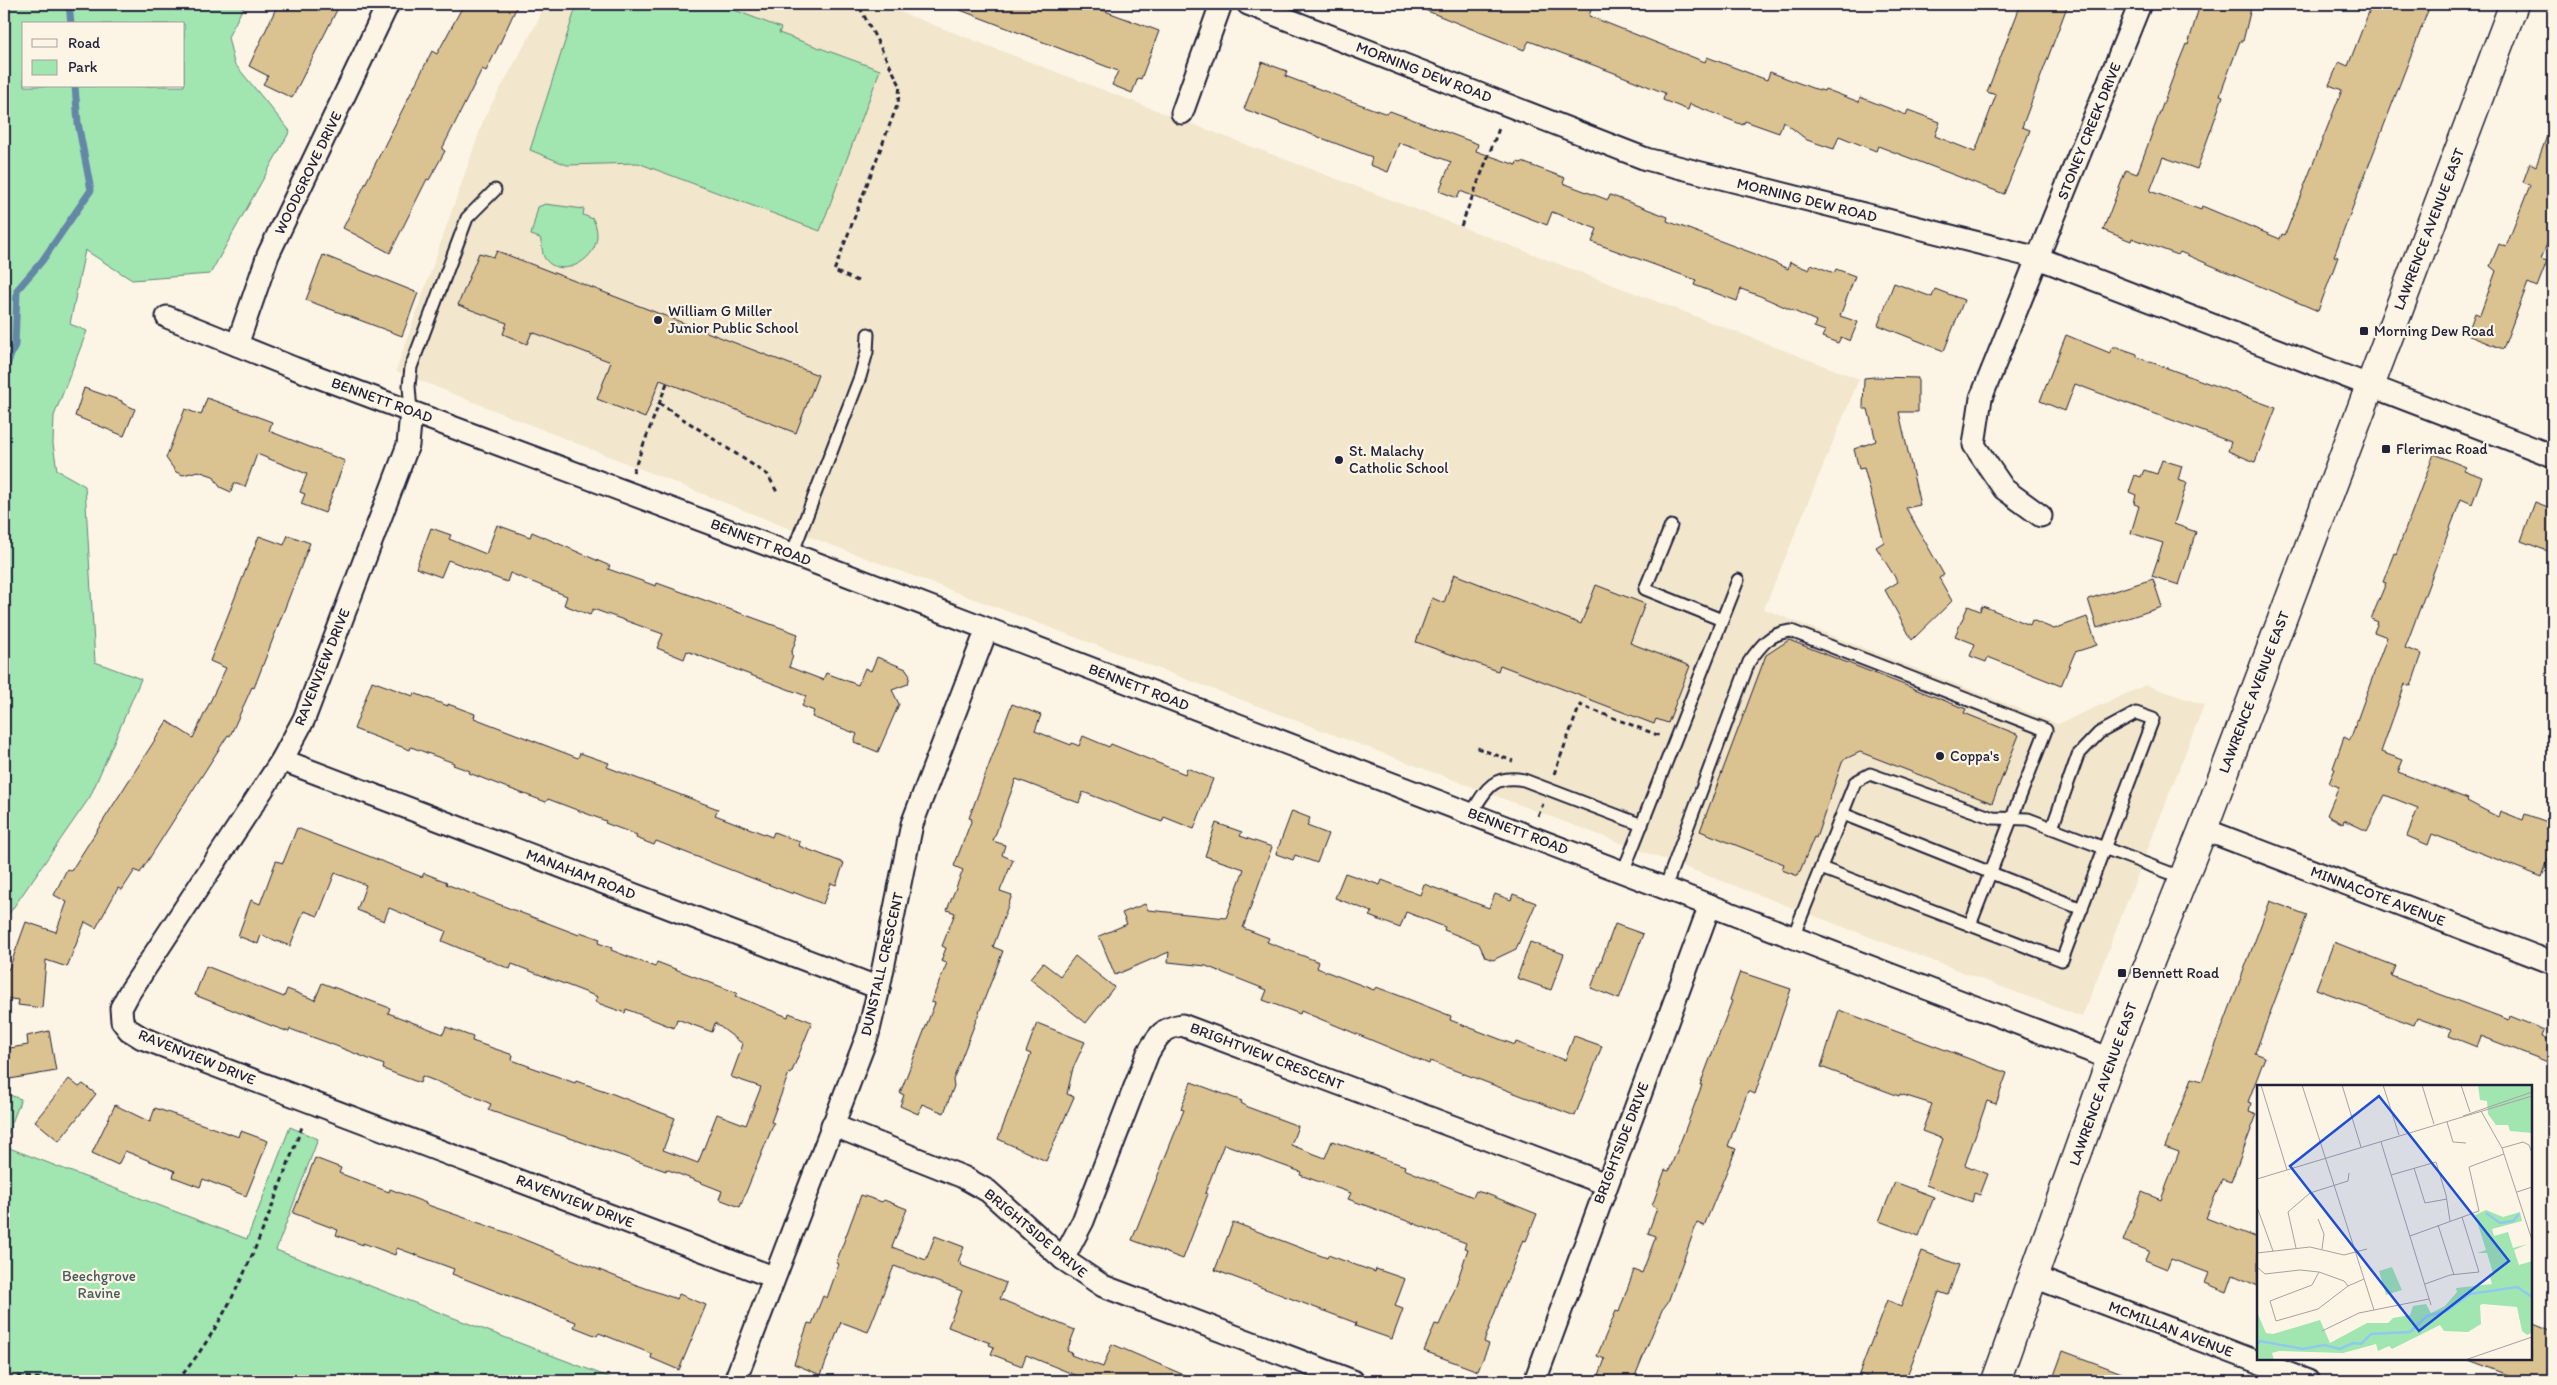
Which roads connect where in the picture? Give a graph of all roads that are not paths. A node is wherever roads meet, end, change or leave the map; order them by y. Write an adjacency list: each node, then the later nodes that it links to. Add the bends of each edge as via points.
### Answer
1 (388, 4): 11 (street, WOODGROVE DRIVE, via 268,255)
2 (1222, 4): 6 (street)
3 (1248, 4): 8 (street, MORNING DEW ROAD, via 1646,159)
4 (2140, 4): 8 (street, STONEY CREEK DRIVE)
5 (2514, 4): 12 (main road, LAWRENCE AVENUE EAST)
6 (1182, 113)
7 (495, 190): 13 (lane, via 467,218 411,367)
8 (2038, 258): 12 (street, MORNING DEW ROAD); 15 (street, STONEY CREEK DRIVE, via 1981,398 1974,445 2004,489)
9 (167, 317): 11 (street, BENNETT ROAD)
10 (868, 334): 17 (lane, via 860,377)
11 (237, 345): 13 (street, BENNETT ROAD)
12 (2370, 385): 14 (street); 27 (main road, LAWRENCE AVENUE EAST)
13 (411, 412): 17 (street, BENNETT ROAD); 21 (street, RAVENVIEW DRIVE, via 411,435 405,454 304,718)
14 (2553, 456)
15 (2041, 516)
16 (1671, 526): 19 (lane, via 1645,589)
17 (792, 554): 20 (street, BENNETT ROAD)
18 (1738, 580): 19 (lane)
19 (1722, 620): 25 (lane)
20 (987, 629): 22 (street, BENNETT ROAD); 39 (street, DUNSTALL CRESCENT, via 912,824)
21 (282, 760): 39 (street, MANAHAM ROAD); 44 (street, RAVENVIEW DRIVE, via 128,993 121,1008 122,1021 129,1030 157,1045)
22 (1471, 814): 25 (lane, via 1488,787 1498,780 1511,778 1524,780); 30 (street, BENNETT ROAD)
23 (1843, 814): 24 (lane, via 1855,782 1870,774 1993,818); 29 (lane); 31 (lane)
24 (2011, 818): 26 (lane, via 2028,819); 31 (lane); 33 (lane, via 2046,730 1791,631 1776,633 1763,643 1749,662)
25 (1642, 825): 30 (lane)
26 (2052, 828): 28 (lane); 28 (lane, via 2078,754 2099,733 2136,713 2153,719)
27 (2203, 829): 32 (main road, LAWRENCE AVENUE EAST); 38 (street, MINNACOTE AVENUE)
28 (2105, 849): 32 (lane); 35 (lane)
29 (1820, 868): 36 (lane); 37 (lane)
30 (1623, 872): 33 (street, BENNETT ROAD)
31 (1990, 872): 35 (lane); 36 (lane)
32 (2183, 878): 40 (main road, LAWRENCE AVENUE EAST)
33 (1665, 888): 34 (street, BENNETT ROAD)
34 (1710, 905): 37 (street, BENNETT ROAD); 42 (street, BRIGHTSIDE DRIVE)
35 (2082, 909): 36 (lane, via 2062,960)
36 (1970, 925)
37 (1792, 937): 40 (street, BENNETT ROAD)
38 (2553, 962)
39 (879, 988): 41 (street, DUNSTALL CRESCENT, via 868,1034)
40 (2111, 1058): 45 (main road, LAWRENCE AVENUE EAST)
41 (832, 1126): 43 (street, BRIGHTSIDE DRIVE, via 963,1177 988,1191); 44 (street, DUNSTALL CRESCENT)
42 (1606, 1184): 43 (street, BRIGHTVIEW CRESCENT, via 1182,1025 1169,1027 1148,1053 1084,1221); 48 (street, BRIGHTSIDE DRIVE)
43 (1063, 1259): 47 (street, BRIGHTSIDE DRIVE, via 1102,1286)
44 (773, 1277): 46 (street, DUNSTALL CRESCENT)
45 (2034, 1277): 49 (main road, LAWRENCE AVENUE EAST); 50 (street, MCMILLAN AVENUE)
46 (735, 1381)
47 (1354, 1381)
48 (1534, 1381)
49 (1996, 1381)
50 (2308, 1381)

